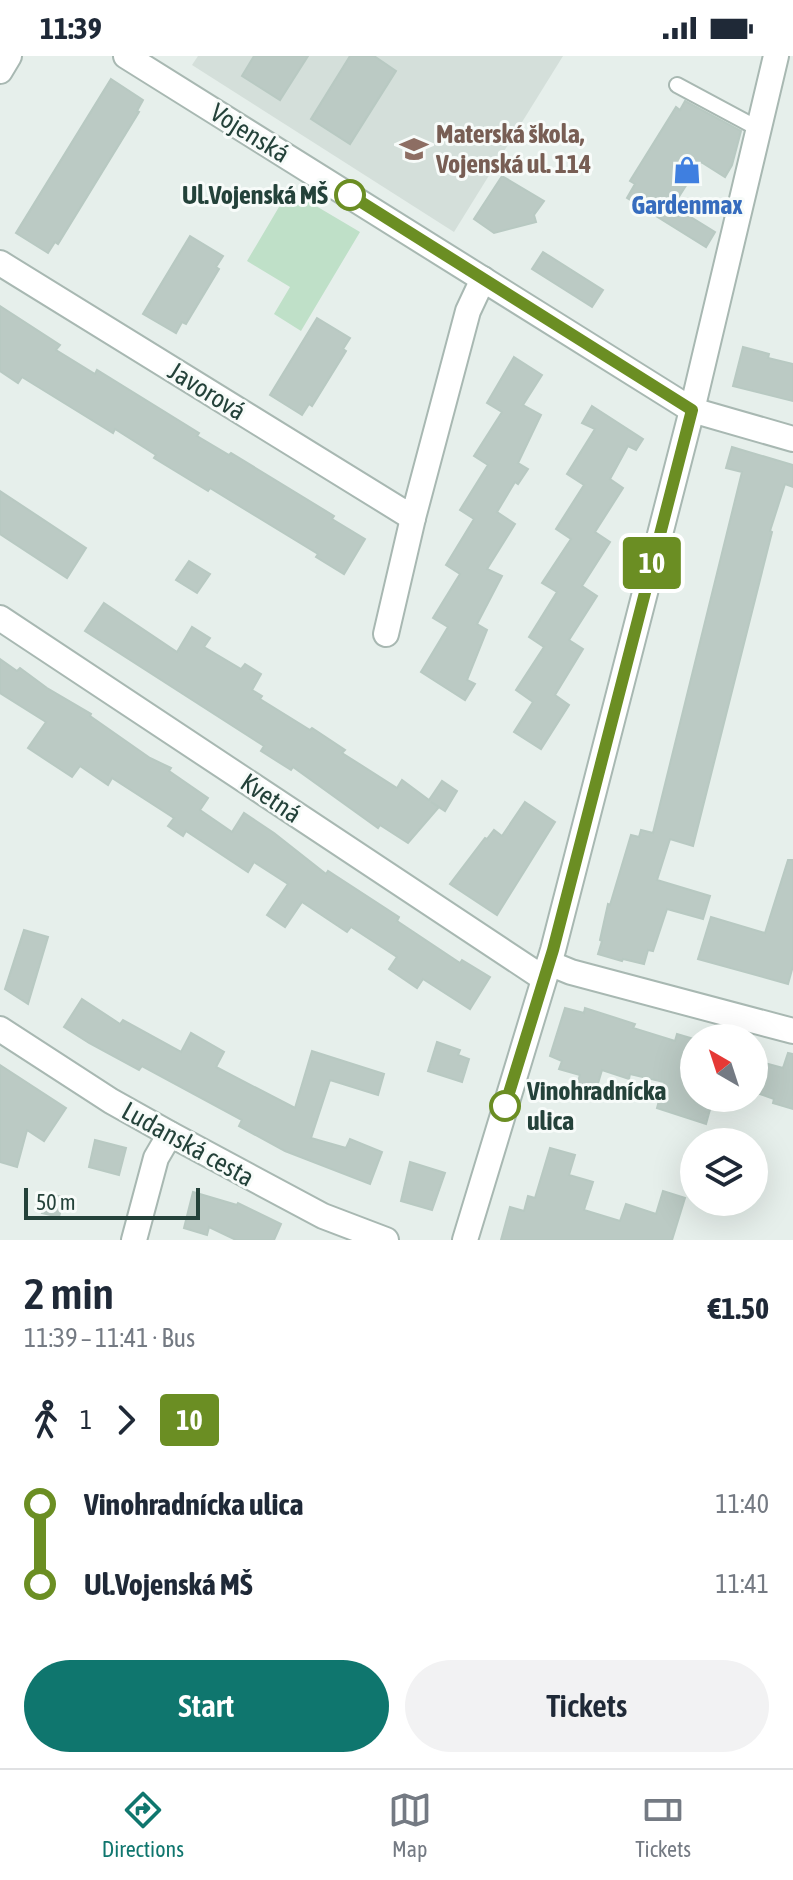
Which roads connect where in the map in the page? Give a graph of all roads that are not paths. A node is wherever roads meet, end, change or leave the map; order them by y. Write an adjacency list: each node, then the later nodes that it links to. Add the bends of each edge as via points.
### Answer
1 (9, 56): 4 (street)
2 (126, 56): 8 (street, Vojenská)
3 (776, 56): 6 (street)
4 (0, 71)
5 (677, 85): 6 (lane)
6 (759, 129): 9 (street)
7 (0, 263): 11 (street, Javorová)
8 (483, 279): 9 (street, Vojenská); 11 (street, via 468,311)
9 (692, 410): 10 (street, Vojenská); 14 (street)
10 (793, 439)
11 (413, 518): 13 (street)
12 (0, 618): 14 (street, Kvetná)
13 (386, 634)
14 (546, 970): 16 (street, Kvetná, via 571,972); 20 (street)
15 (0, 1029): 17 (street, Ludanská cesta)
16 (793, 1031)
17 (170, 1134): 18 (street, via 156,1158); 19 (street, Ludanská cesta, via 323,1216)
18 (134, 1240)
19 (386, 1240)
20 (465, 1240)

